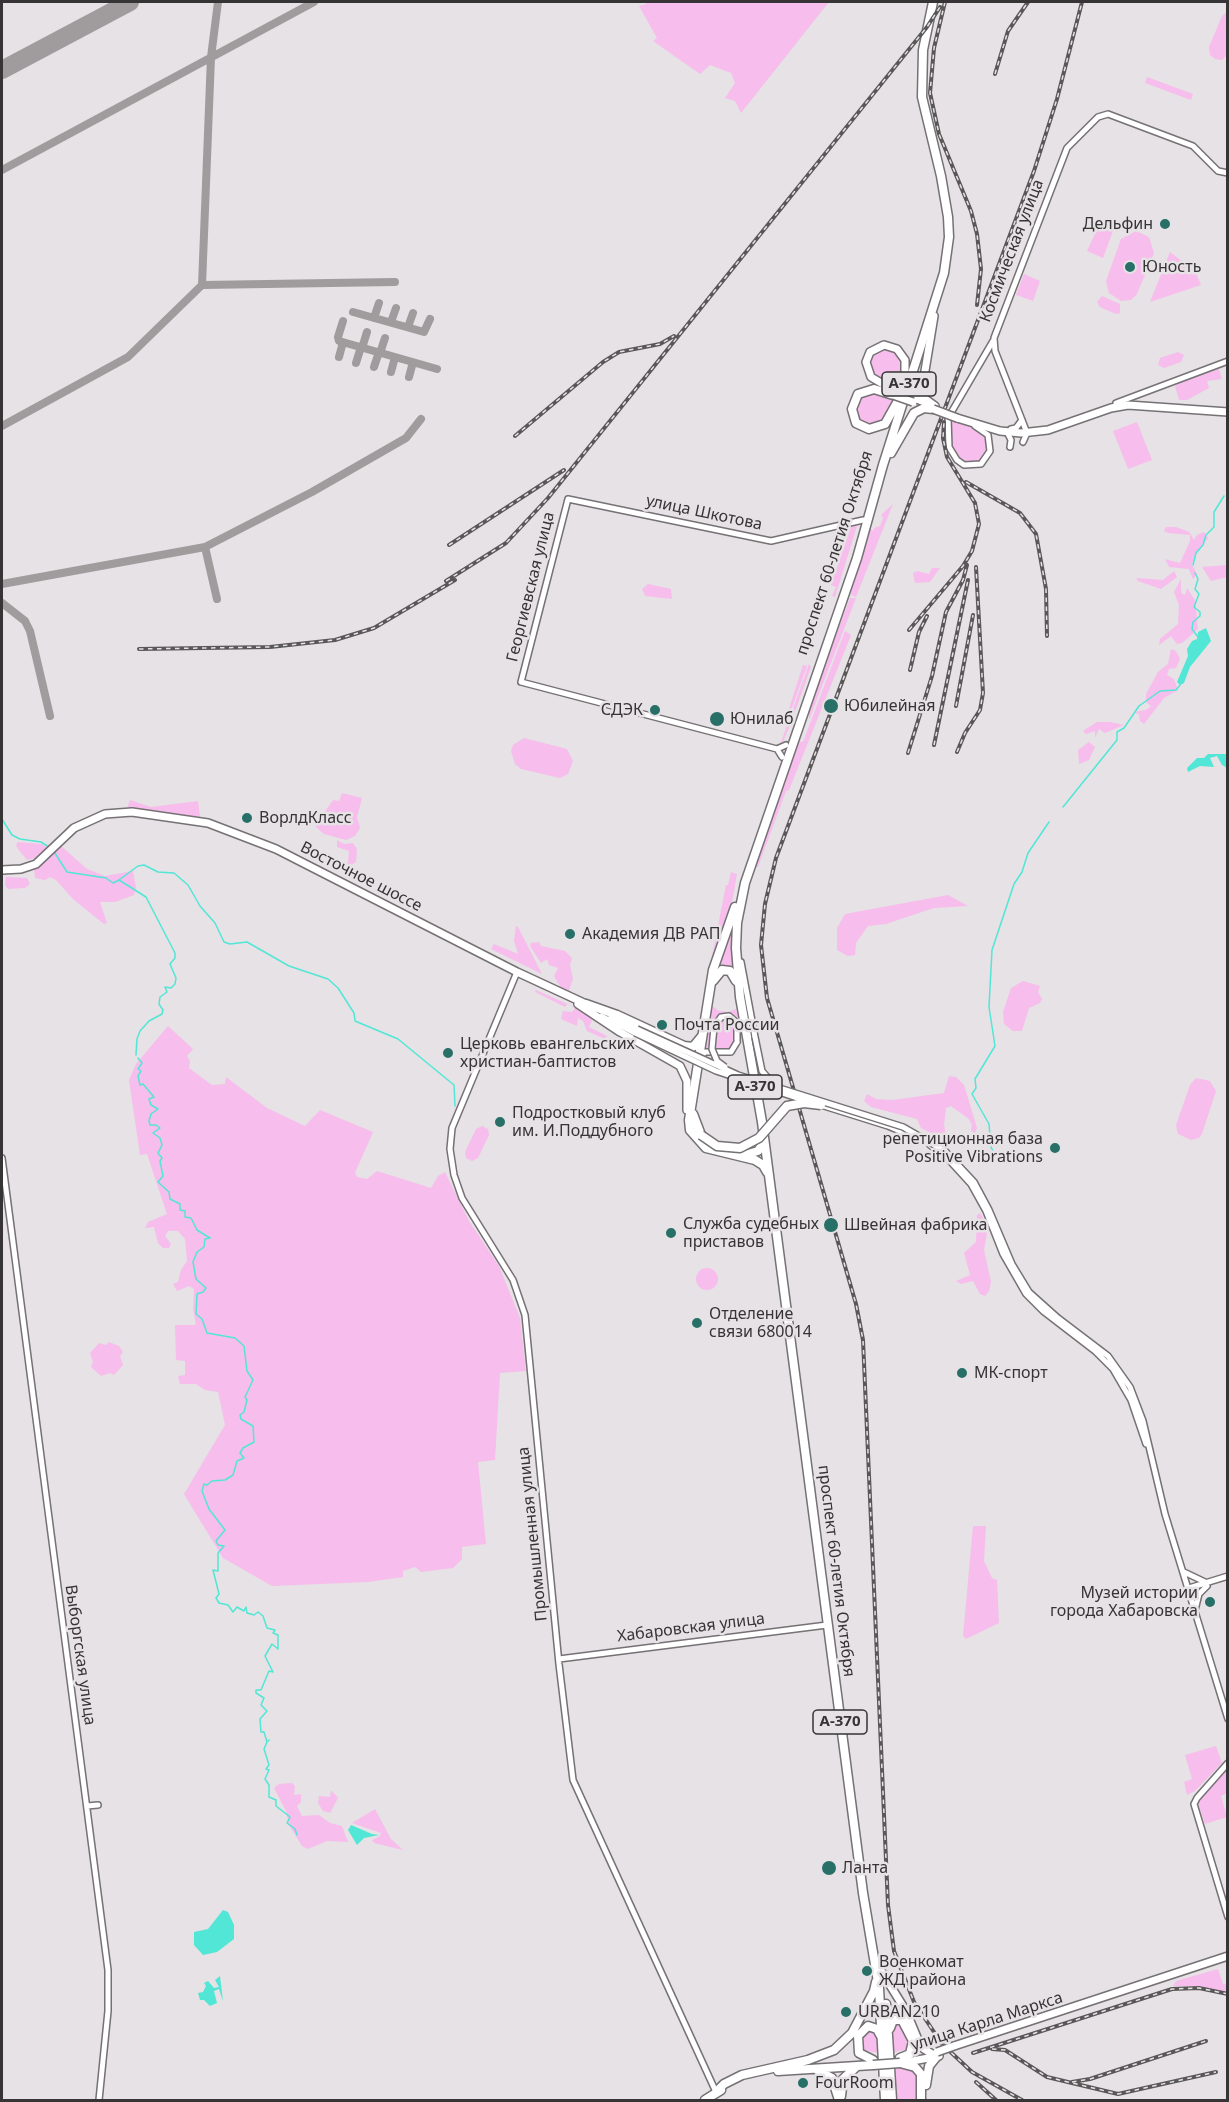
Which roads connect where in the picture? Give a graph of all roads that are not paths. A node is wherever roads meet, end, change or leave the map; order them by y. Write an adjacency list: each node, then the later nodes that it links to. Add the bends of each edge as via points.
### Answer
1 (933, 2): 3 (highway, проспект 60-летия Октября / А-370, via 923,50 922,97)
2 (1227, 173): 5 (street, Космическая улица, via 1218,171 1193,146 1108,114 1098,117 1067,148)
3 (944, 195): 4 (highway, проспект 60-летия Октября / А-370, via 949,237); 9 (highway, проспект 60-летия Октября / А-370, via 945,237 940,270)
4 (938, 290): 12 (main road, via 922,382 924,398); 21 (highway, проспект 60-летия Октября / А-370)
5 (994, 338): 6 (street, Космическая улица); 7 (street)
6 (996, 351): 7 (street); 15 (street, Космическая улица)
7 (988, 352): 16 (street, via 946,425 952,454 964,465 974,466 988,457 991,440 984,430)
8 (1227, 361): 11 (street)
9 (905, 381): 10 (highway, проспект 60-летия Октября / А-370); 10 (main road, via 905,360 897,349 884,345 870,352 866,362 871,377)
10 (896, 395): 10 (highway, via 888,420 879,427 864,428 853,418 853,403 863,392 874,389); 12 (main road, bridge); 23 (highway, проспект 60-летия Октября / А-370)
11 (1116, 403): 13 (main road, via 1152,402); 18 (main road)
12 (934, 407): 14 (main road, bridge); 21 (highway, via 921,409 911,417)
13 (1227, 410): 18 (main road, via 1128,405 1047,430)
14 (958, 417): 16 (main road); 17 (main road)
15 (1022, 420): 17 (street); 18 (street, Космическая улица)
16 (968, 423): 17 (main road)
17 (1009, 430): 18 (main road); 20 (street)
18 (1026, 431): 19 (street)
19 (1023, 442)
20 (1010, 447)
21 (880, 478): 23 (highway, проспект 60-летия Октября / А-370)
22 (568, 499): 23 (street, улица Шкотова, via 771,541); 24 (street, Георгиевская улица, via 521,682)
23 (866, 520): 24 (highway, проспект 60-летия Октября / А-370, via 786,745); 26 (highway, проспект 60-летия Октября / А-370, via 846,592 752,858)
24 (779, 753): 28 (highway, проспект 60-летия Октября / А-370)
25 (2, 870): 27 (main road, Восточное шоссе, via 36,864 79,825 112,813 173,817 226,828 282,852)
26 (737, 923): 29 (highway, проспект 60-летия Октября / А-370); 36 (street, bridge, via 741,962 765,1077)
27 (517, 972): 30 (main road, Восточное шоссе); 50 (street, Промышленная улица, via 455,1120 450,1149 462,1198 513,1280 525,1315)
28 (710, 988): 29 (highway, via 718,973 727,970); 31 (highway, проспект 60-летия Октября / А-370)
29 (739, 991): 39 (highway, проспект 60-летия Октября / А-370)
30 (585, 1006): 31 (highway, via 617,1015 684,1047 698,1044); 32 (street); 38 (main road, Восточное шоссе, via 680,1066 687,1081)
31 (705, 1027): 33 (highway, проспект 60-летия Октября / А-370)
32 (636, 1031): 35 (street, bridge); 37 (street, bridge, via 737,1079)
33 (700, 1058): 34 (highway, проспект 60-летия Октября / А-370); 35 (street, bridge, via 705,1052 731,1052 737,1042 738,1023 729,1016 721,1017 714,1027 712,1049 714,1057)
34 (698, 1069): 37 (highway, bridge, via 693,1110 701,1135 717,1146 740,1148 759,1138 787,1107); 38 (highway, проспект 60-летия Октября / А-370, via 689,1111)
35 (750, 1079): 36 (street, bridge)
36 (790, 1092): 40 (street, bridge, via 890,1122 926,1138)
37 (821, 1105): 40 (street, bridge, via 902,1131)
38 (690, 1130): 41 (highway, проспект 60-летия Октября / А-370, via 706,1148)
39 (764, 1138): 41 (highway, via 758,1151); 43 (highway, проспект 60-летия Октября / А-370)
40 (944, 1153): 44 (street, via 965,1171 1020,1285 1035,1304 1113,1369 1131,1401 1149,1451)
41 (738, 1156): 43 (highway, проспект 60-летия Октября / А-370, via 761,1163)
42 (2, 1158): 54 (street, Выборгская улица)
43 (770, 1184): 49 (highway, проспект 60-летия Октября / А-370)
44 (1184, 1571): 46 (street); 47 (street)
45 (1227, 1578): 46 (street)
46 (1207, 1584): 47 (street); 48 (street, via 1199,1594)
47 (1189, 1590): 48 (street)
48 (1195, 1611): 51 (street)
49 (827, 1625): 50 (street, Хабаровская улица); 57 (highway, проспект 60-летия Октября / А-370)
50 (559, 1659): 67 (street, Промышленная улица, via 571,1768 578,1794)
51 (1227, 1715)
52 (1227, 1763): 55 (street, via 1194,1804)
53 (98, 1805): 54 (street)
54 (87, 1806): 68 (street, Выборгская улица, via 109,1993)
55 (1227, 1917)
56 (1227, 1958): 59 (main road, улица Карла Маркса); 59 (main road, улица Карла Маркса)
57 (874, 1961): 58 (highway, проспект 60-летия Октября / А-370); 60 (highway, проспект 60-летия Октября / А-370, via 884,1986); 61 (main road, via 906,2011 921,2047); 65 (highway, via 874,1991 845,2041 827,2054)
58 (883, 2041): 63 (highway, via 873,2026 865,2027 858,2036 859,2053); 71 (highway, проспект 60-летия Октября / А-370)
59 (955, 2048): 61 (main road, bridge)
60 (891, 2053): 62 (highway, via 890,2024 900,2019 907,2025 913,2045); 72 (highway, проспект 60-летия Октября / А-370)
61 (936, 2054): 62 (main road); 73 (highway, via 928,2068)
62 (900, 2061): 63 (highway); 73 (highway, via 921,2074)
63 (873, 2062): 64 (highway); 65 (highway)
64 (862, 2066): 66 (highway); 70 (highway, via 852,2069 844,2078)
65 (777, 2067): 67 (highway, via 742,2075)
66 (810, 2069): 67 (highway, via 753,2075); 70 (highway, via 830,2076)
67 (716, 2092): 69 (highway)
68 (99, 2100)
69 (705, 2100)
70 (841, 2100)
71 (885, 2100)
72 (892, 2100)
73 (922, 2100)

